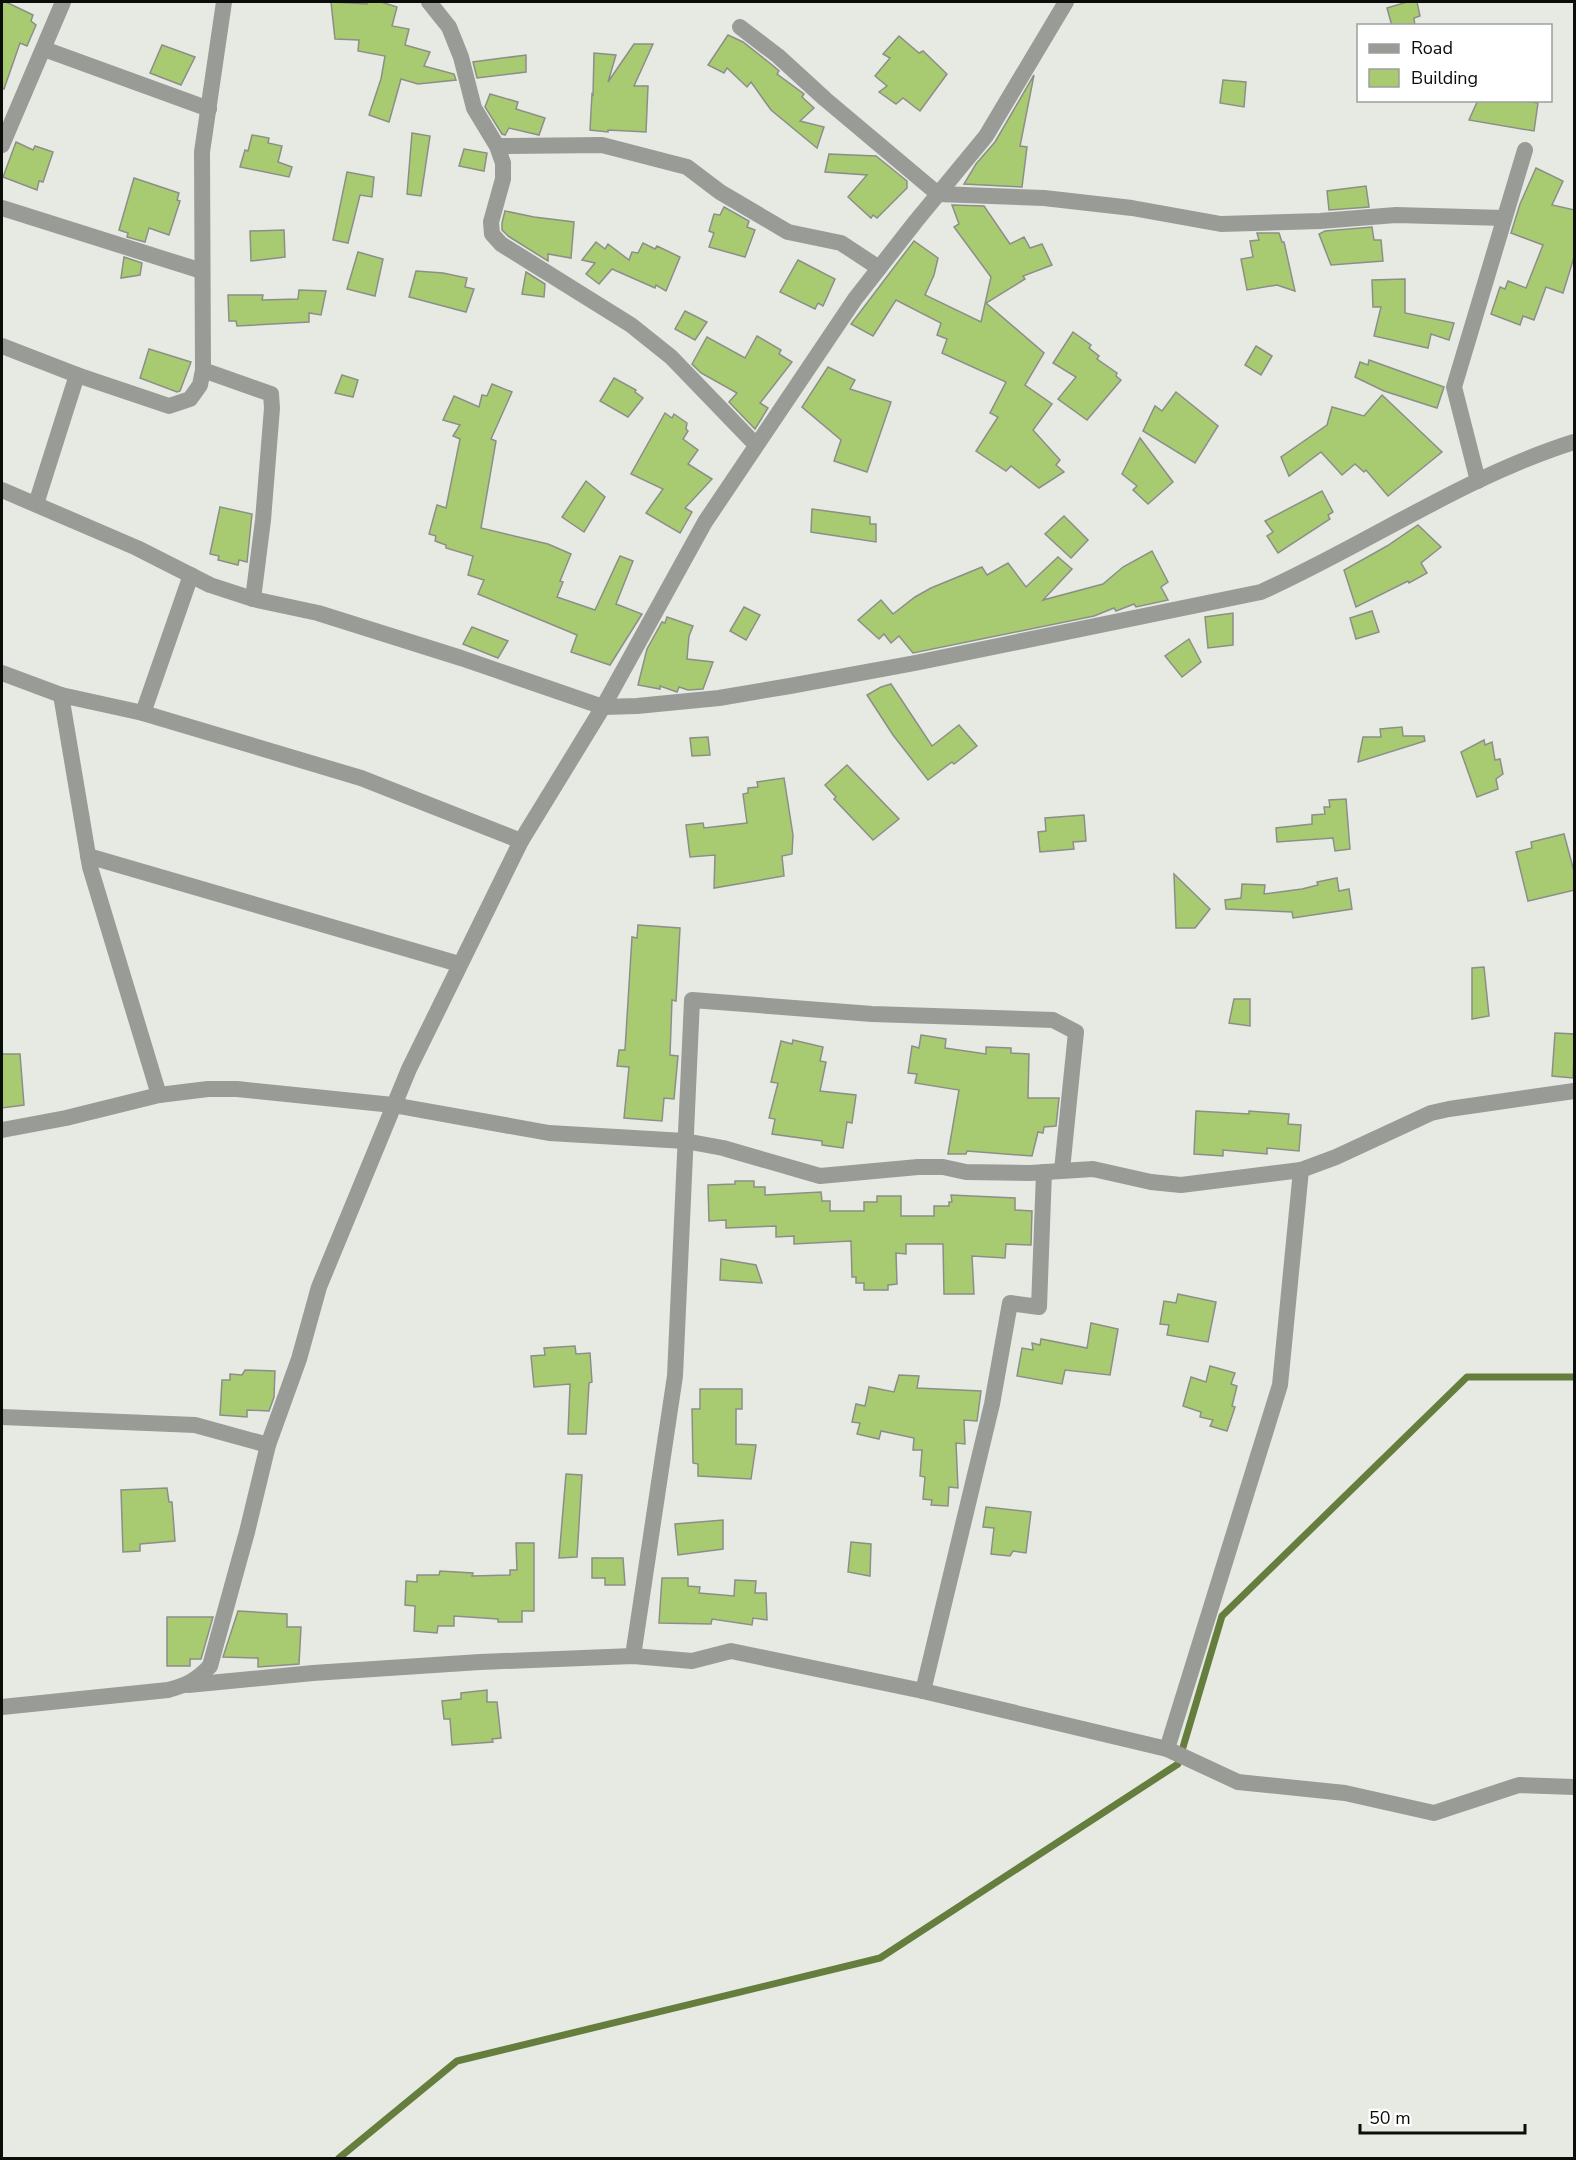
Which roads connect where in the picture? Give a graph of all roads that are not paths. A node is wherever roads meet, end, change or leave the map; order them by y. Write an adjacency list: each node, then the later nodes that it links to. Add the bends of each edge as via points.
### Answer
1 (63, 2): 6 (street)
2 (224, 2): 7 (street)
3 (429, 2): 9 (street, via 448,27 461,57 474,108)
4 (1066, 2): 11 (street, via 986,136)
5 (740, 27): 11 (street)
6 (44, 49): 7 (street); 8 (street)
7 (209, 110): 15 (street, via 202,152)
8 (2, 145)
9 (497, 146): 14 (street, via 602,145 687,167 720,192 788,232 841,243); 20 (street, via 503,179 491,222 492,234 501,244 631,325 671,357)
10 (1525, 150): 13 (street)
11 (938, 194): 13 (street, via 1044,198 1221,224 1396,215); 14 (street)
12 (2, 208): 15 (street)
13 (1504, 218): 21 (street, via 1454,387)
14 (879, 268): 20 (street)
15 (202, 271): 17 (street)
16 (2, 346): 18 (street)
17 (203, 370): 18 (street, via 200,385 190,399 169,406); 25 (street, via 271,394 263,520)
18 (77, 375): 23 (street)
19 (1575, 442): 21 (street, via 1542,452)
20 (756, 445): 28 (street, via 705,522)
21 (1478, 481): 28 (street, via 1261,592 780,688 719,698)
22 (2, 490): 23 (street)
23 (36, 504): 24 (street)
24 (191, 575): 25 (street); 29 (street)
25 (253, 599): 28 (street, via 318,613)
26 (2, 673): 27 (street)
27 (61, 695): 29 (street); 31 (street)
28 (603, 707): 30 (street)
29 (143, 713): 30 (street, via 361,778)
30 (520, 841): 32 (street)
31 (88, 856): 32 (street); 34 (street)
32 (459, 964): 35 (street)
33 (1575, 1091): 39 (street, via 1431,1113)
34 (159, 1095): 35 (street, via 237,1089); 36 (street)
35 (393, 1105): 37 (street, via 549,1133); 42 (street, via 319,1287 299,1359)
36 (2, 1130)
37 (685, 1141): 38 (street, via 692,1000 872,1014 1053,1020 1076,1032); 40 (street, via 820,1176 918,1167 966,1172); 43 (street, via 675,1376)
38 (1062, 1170): 39 (street, via 1093,1168 1181,1185); 40 (street)
39 (1301, 1170): 47 (street, via 1280,1386)
40 (1044, 1172): 45 (street, via 1039,1307 1010,1304 992,1404)
41 (2, 1417): 42 (street, via 195,1425)
42 (268, 1445): 44 (street, via 210,1666)
43 (633, 1656): 44 (street, via 480,1662); 45 (street, via 692,1661 730,1651)
44 (187, 1685): 46 (street)
45 (923, 1691): 47 (street)
46 (2, 1707)
47 (1167, 1749): 48 (street, via 1238,1782 1345,1792 1434,1814 1519,1785)
48 (1575, 1787)

